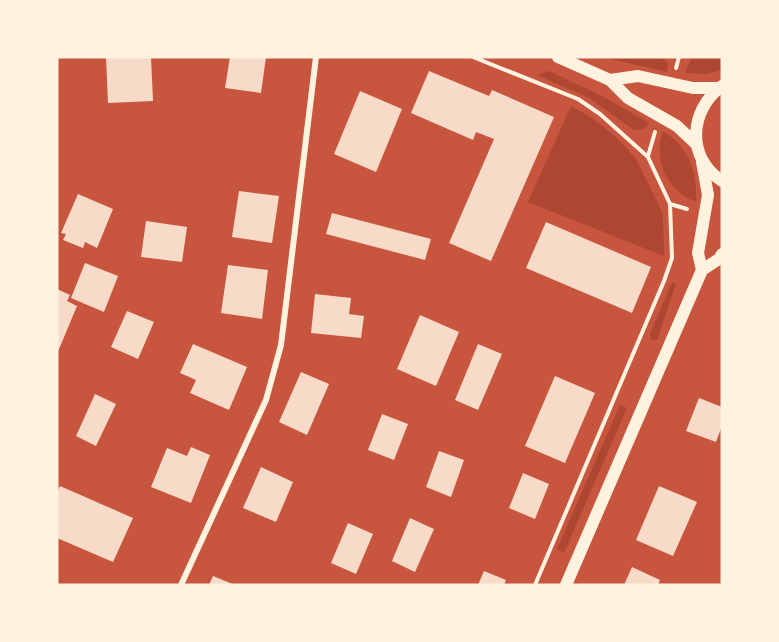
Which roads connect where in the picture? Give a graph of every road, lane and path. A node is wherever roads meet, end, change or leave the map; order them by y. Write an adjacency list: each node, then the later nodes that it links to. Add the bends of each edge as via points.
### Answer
1 (316, 57): 11 (street, via 281,345 266,400)
2 (473, 57): 12 (path, via 578,99 600,114 648,157 670,204 672,258)
3 (558, 57): 4 (main road)
4 (610, 80): 5 (main road, via 638,76 693,88); 6 (main road, via 628,98 677,126)
5 (721, 87): 6 (main road, via 711,93 700,109 695,126)
6 (696, 144): 7 (main road)
7 (702, 161): 8 (main road); 10 (main road, via 708,195 698,253)
8 (722, 181)
9 (722, 254): 10 (main road)
10 (702, 270): 13 (main road)
11 (181, 585)
12 (535, 585)
13 (566, 585)

